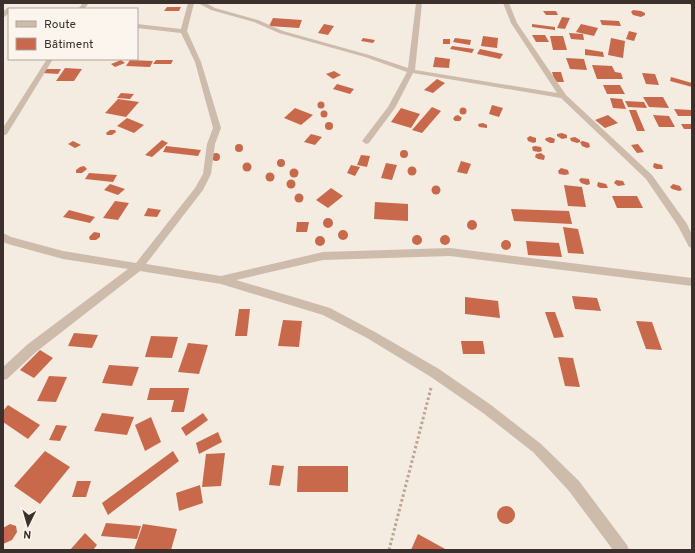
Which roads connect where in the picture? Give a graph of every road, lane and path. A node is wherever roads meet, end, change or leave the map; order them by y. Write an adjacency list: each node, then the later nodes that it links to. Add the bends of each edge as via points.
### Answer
1 (191, 3): 6 (street)
2 (201, 3): 8 (street, via 281,32)
3 (419, 3): 8 (street)
4 (506, 3): 9 (street, via 514,23)
5 (138, 26): 6 (street)
6 (184, 31): 14 (street, via 198,62 217,128 211,144 207,174 199,190)
7 (49, 60): 10 (street)
8 (410, 71): 9 (street); 11 (street, via 391,108)
9 (563, 96): 13 (street, via 649,177 682,224)
10 (3, 134)
11 (366, 141)
12 (3, 237): 14 (street, via 63,255)
13 (692, 244)
14 (138, 267): 15 (street); 18 (street, via 32,348)
15 (221, 280): 16 (street, via 323,256 450,252); 17 (street, via 326,311)
16 (692, 282)
17 (435, 373): 19 (path); 20 (street, via 537,448 574,486)
18 (3, 375)
19 (389, 550)
20 (622, 550)

